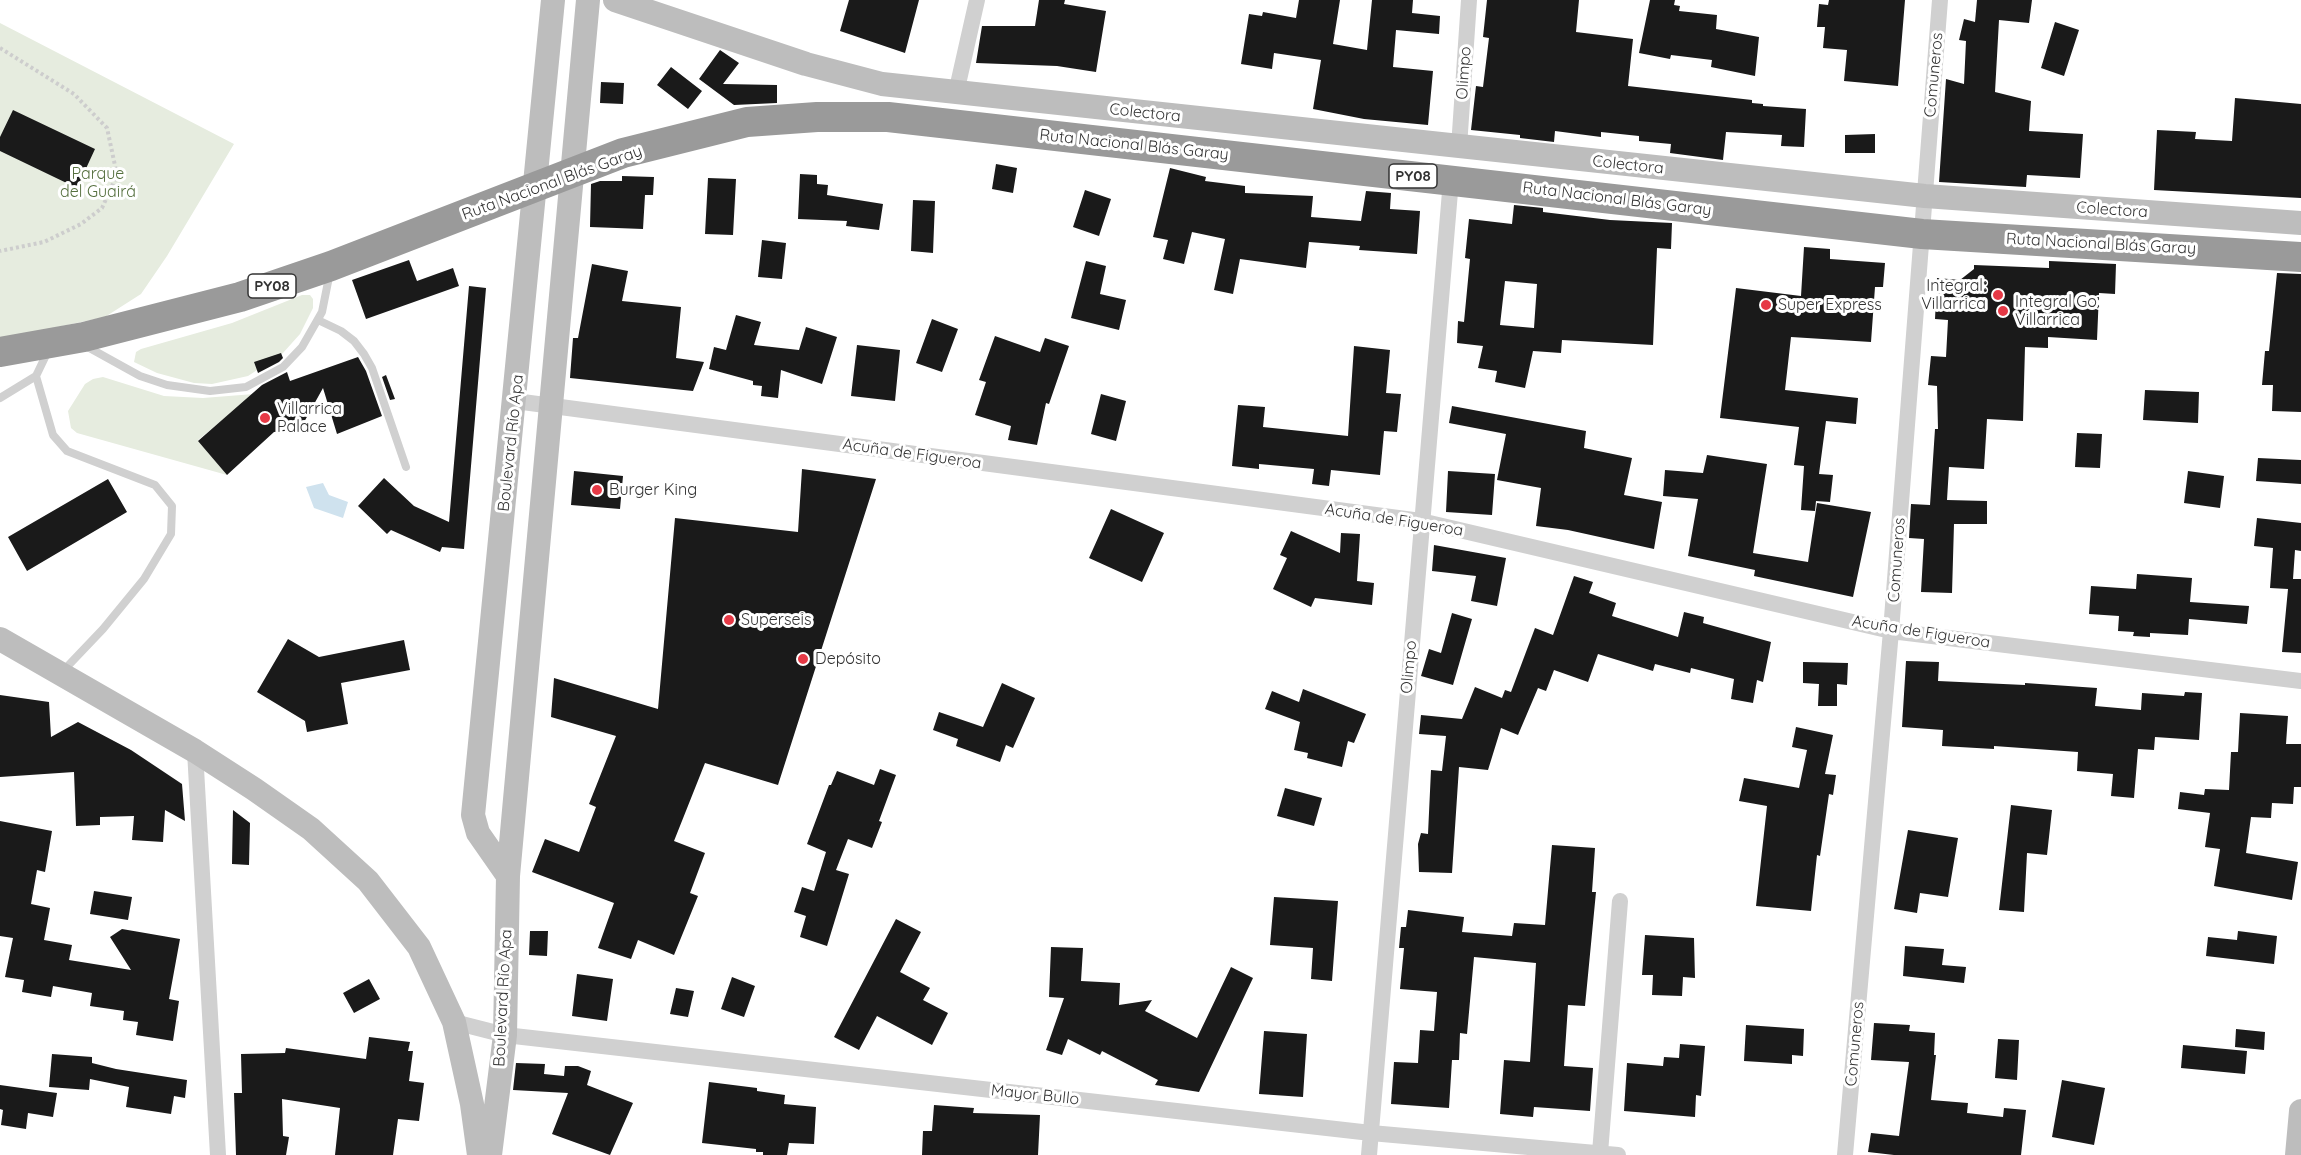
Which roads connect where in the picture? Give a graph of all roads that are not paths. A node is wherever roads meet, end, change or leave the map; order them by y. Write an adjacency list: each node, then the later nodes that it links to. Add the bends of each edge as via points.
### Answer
1 (553, 0): 11 (main road, Boulevard Río Apa)
2 (588, 0): 9 (main road, Boulevard Río Apa)
3 (615, 0): 7 (main road, Colectora, via 806,64 882,84)
4 (977, 0): 7 (street)
5 (1469, 0): 8 (street, Olimpo)
6 (1940, 0): 12 (street, Comuneros)
7 (956, 93): 8 (main road, Colectora)
8 (1459, 147): 12 (main road, Colectora)
9 (572, 172): 10 (highway, Ruta Nacional Blás Garay / PY08, via 622,153 747,122 888,117); 11 (highway, Ruta Nacional Blás Garay / PY08); 23 (main road, Boulevard Río Apa)
10 (1451, 180): 14 (highway, Ruta Nacional Blás Garay / PY08); 25 (street, Olimpo)
11 (536, 188): 16 (highway, Ruta Nacional Blás Garay / PY08); 22 (main road, Boulevard Río Apa)
12 (1925, 196): 13 (main road, Colectora); 14 (street, Comuneros)
13 (2301, 223)
14 (1922, 234): 15 (highway, Ruta Nacional Blás Garay / PY08); 26 (street, Comuneros)
15 (2301, 256)
16 (331, 266): 17 (lane); 18 (highway, Ruta Nacional Blás Garay / PY08, via 228,300)
17 (318, 320): 18 (lane, via 302,348 283,367 246,387 228,391 166,386); 24 (lane, via 341,331 364,354)
18 (63, 341): 19 (highway, Ruta Nacional Blás Garay / PY08); 20 (lane)
19 (0, 352)
20 (36, 376): 21 (lane); 28 (lane, via 53,435 67,451 155,485 172,506 171,534 144,579)
21 (0, 398)
22 (515, 401): 23 (street, Acuña de Figueroa); 31 (main road, Boulevard Río Apa, via 473,815 478,833)
23 (551, 406): 25 (street, Acuña de Figueroa); 31 (main road, Boulevard Río Apa)
24 (406, 467)
25 (1421, 521): 26 (street, Acuña de Figueroa); 36 (street, Olimpo)
26 (1891, 631): 29 (street, Acuña de Figueroa); 43 (street, Comuneros)
27 (0, 639): 28 (main road)
28 (61, 674): 30 (main road)
29 (2301, 681)
30 (195, 751): 33 (main road, via 311,829 368,881 419,947); 38 (street)
31 (508, 876): 34 (main road, Boulevard Río Apa)
32 (1620, 901): 37 (street)
33 (453, 1022): 34 (street, Mayor Bullo); 39 (main road)
34 (505, 1035): 36 (street, Mayor Bullo); 40 (main road, Boulevard Río Apa)
35 (2301, 1112): 44 (main road)
36 (1371, 1134): 37 (street, Mayor Bullo); 41 (street, Olimpo)
37 (1600, 1154): 42 (street, Mayor Bullo)
38 (218, 1155)
39 (479, 1155)
40 (490, 1155)
41 (1369, 1155)
42 (1618, 1155)
43 (1845, 1155)
44 (2297, 1155)

